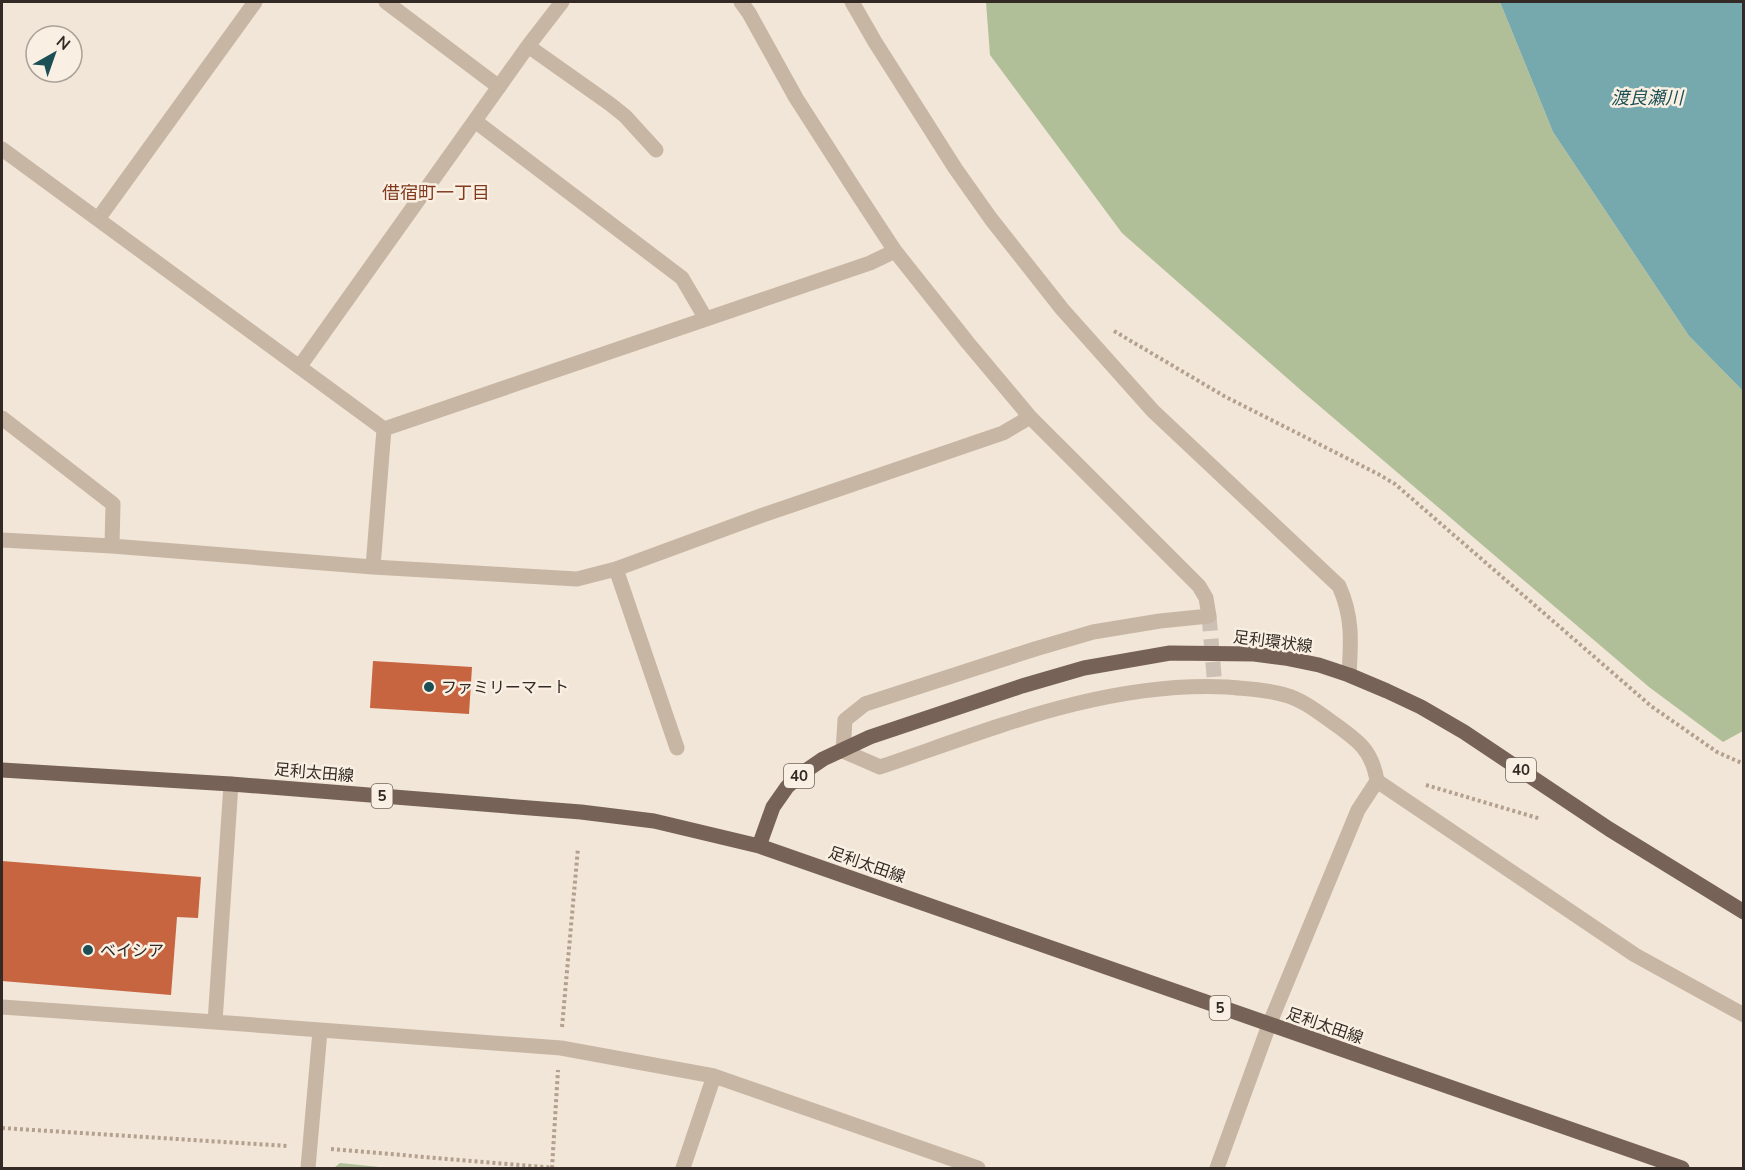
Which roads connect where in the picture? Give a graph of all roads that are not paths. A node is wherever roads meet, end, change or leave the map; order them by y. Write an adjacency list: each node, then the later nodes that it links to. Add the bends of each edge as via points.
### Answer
1 (255, 2): 11 (street)
2 (386, 2): 7 (street)
3 (562, 2): 6 (street)
4 (741, 2): 12 (street, via 796,98)
5 (852, 2): 22 (street, via 955,168 1062,309 1153,411 1338,586 1352,630)
6 (528, 46): 7 (street); 10 (street, via 625,116)
7 (499, 87): 8 (street)
8 (475, 121): 13 (street, via 682,278); 14 (street)
9 (2, 149): 11 (street)
10 (656, 150)
11 (98, 219): 14 (street)
12 (895, 251): 13 (street); 15 (street)
13 (706, 319): 17 (street)
14 (300, 366): 17 (street)
15 (1029, 417): 21 (street, via 1003,434); 24 (street, via 1199,586 1209,616 1093,632 865,704 845,720)
16 (2, 418): 19 (street, via 113,504)
17 (384, 429): 20 (street)
18 (2, 540): 19 (street)
19 (112, 546): 20 (street)
20 (374, 567): 21 (street, via 577,579)
21 (616, 569): 23 (street)
22 (1349, 675): 24 (main road, 足利環状線 / 40, via 1319,665 1254,654 1170,653 1084,668 1032,683 870,737); 29 (main road, 足利環状線 / 40, via 1464,732)
23 (677, 748)
24 (843, 751): 26 (street, via 880,767 1049,710 1106,696 1165,688 1226,687 1267,690 1304,703 1369,753); 28 (main road, 足利環状線 / 40, via 823,759 787,787 773,807)
25 (2, 771): 27 (main road, 足利太田線 / 5)
26 (1377, 781): 31 (street, via 1635,955); 33 (street, via 1358,810)
27 (231, 784): 28 (main road, 足利太田線 / 5, via 581,812 654,821); 32 (street)
28 (759, 846): 33 (main road, 足利太田線 / 5)
29 (1743, 912)
30 (2, 1007): 32 (street)
31 (1743, 1015)
32 (215, 1022): 34 (street)
33 (1269, 1025): 39 (street); 40 (main road, 足利太田線 / 5)
34 (320, 1031): 35 (street, via 561,1048); 36 (street)
35 (714, 1076): 37 (street); 38 (street)
36 (308, 1168)
37 (682, 1168)
38 (978, 1168)
39 (1217, 1168)
40 (1682, 1168)

